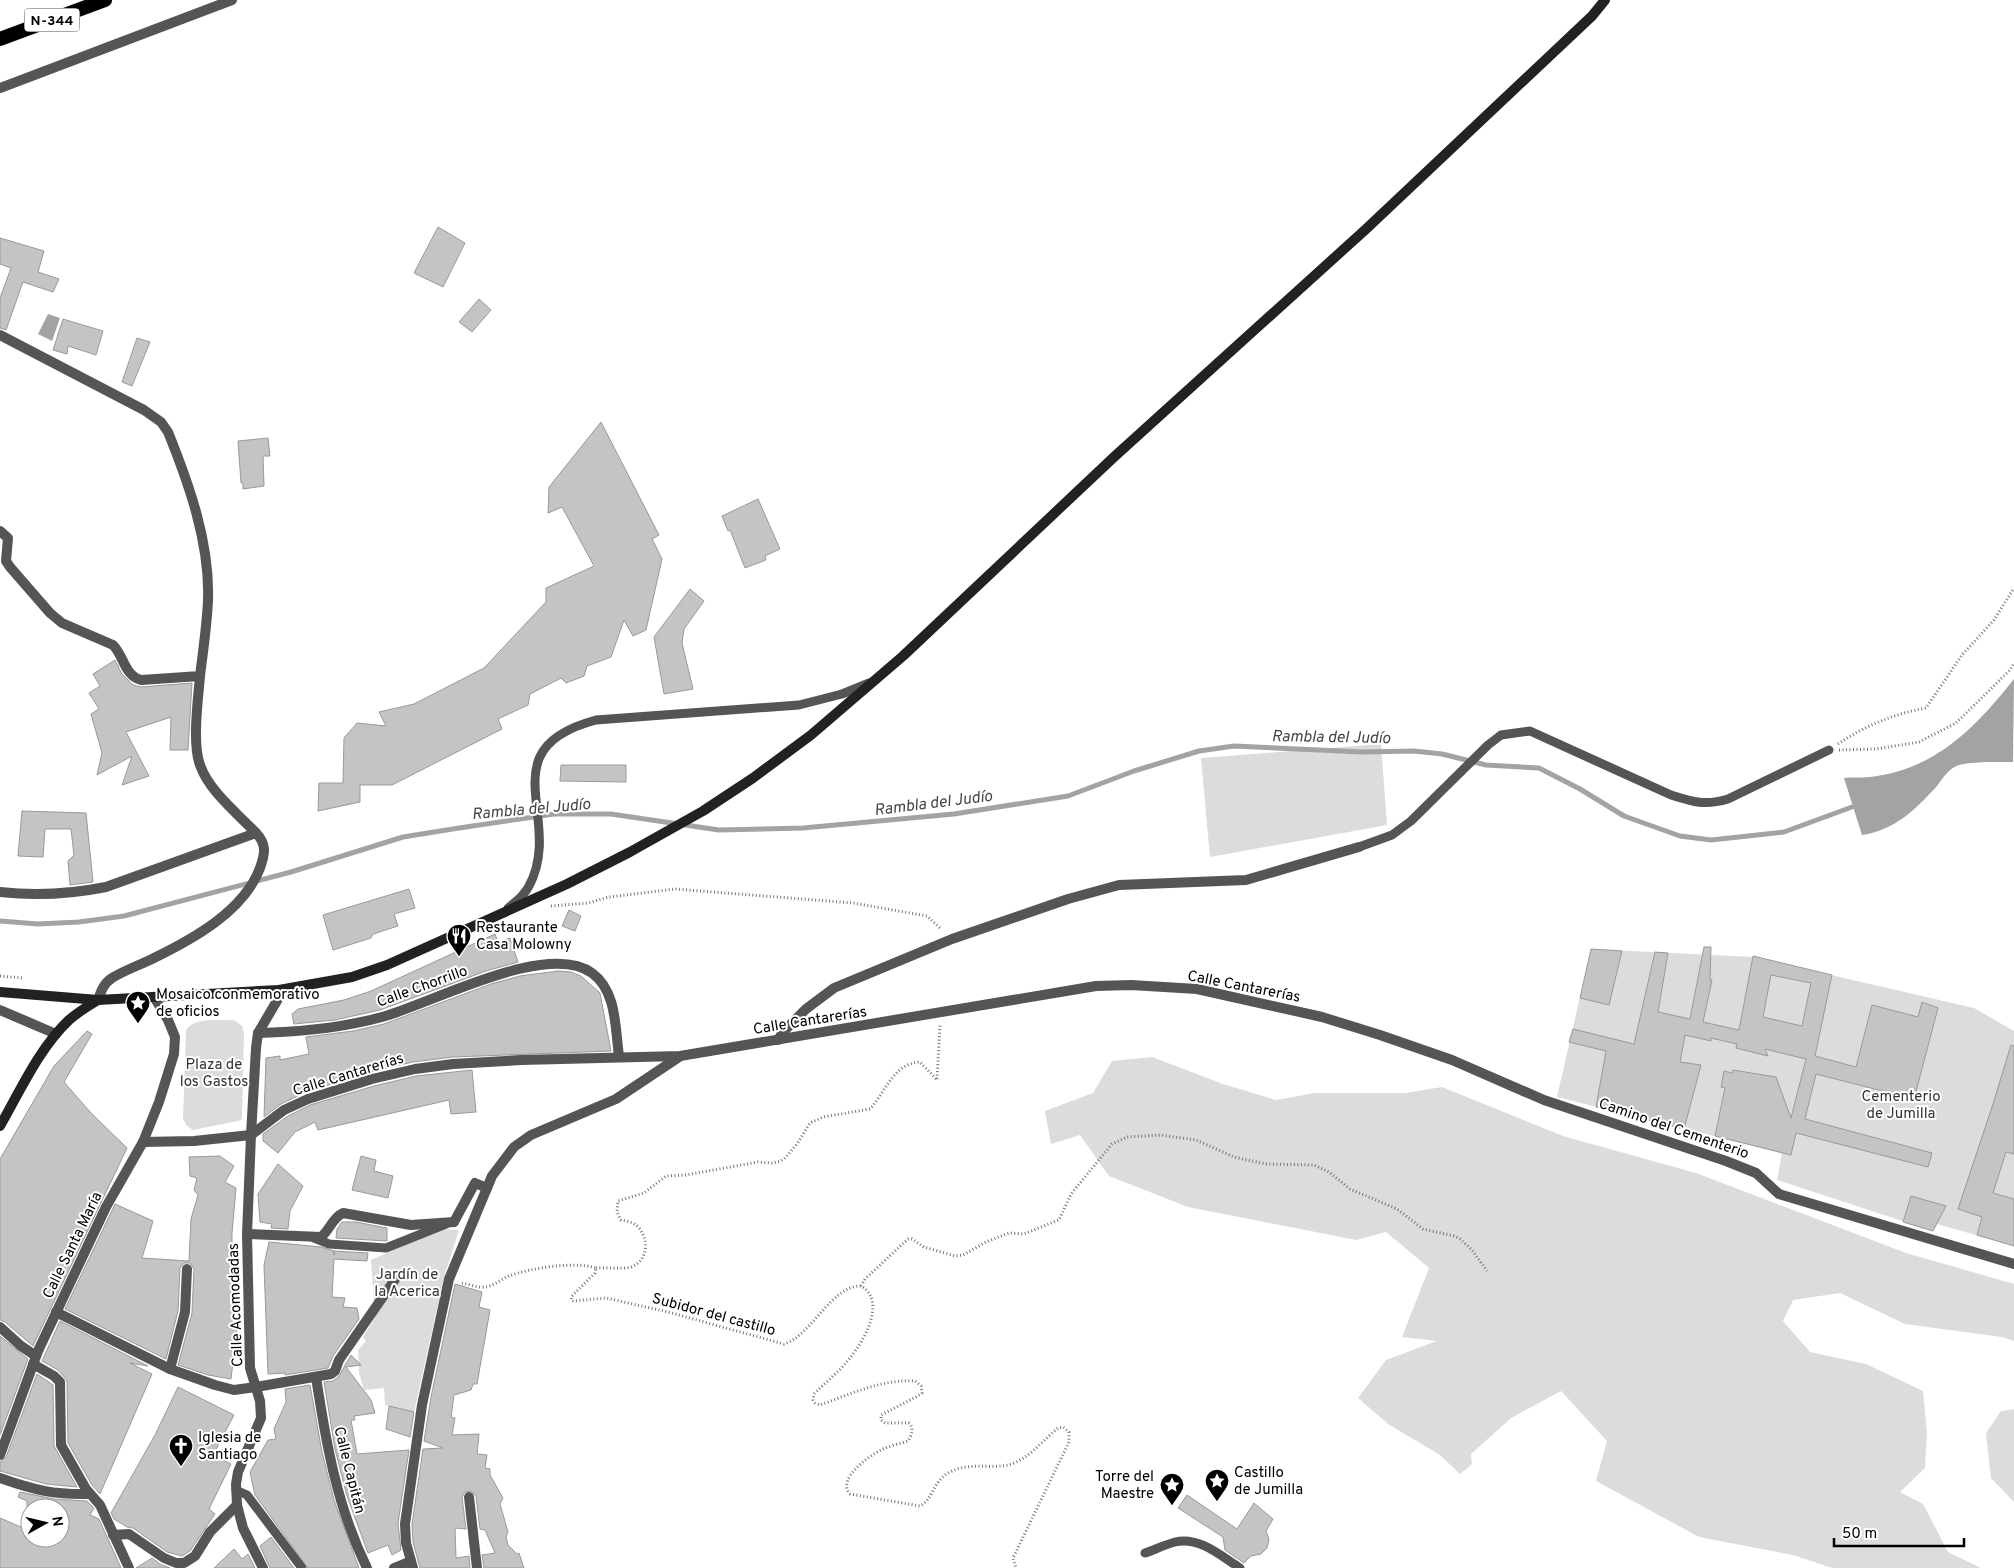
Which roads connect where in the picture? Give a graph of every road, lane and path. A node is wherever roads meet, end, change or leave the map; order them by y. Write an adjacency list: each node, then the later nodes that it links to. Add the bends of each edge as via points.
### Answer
1 (105, 0): 6 (highway, N-344)
2 (232, 0): 7 (street)
3 (1605, 0): 5 (main road)
4 (1614, 0): 5 (main road)
5 (1592, 16): 13 (main road, via 1366,230 1114,457)
6 (0, 39)
7 (0, 88)
8 (0, 335): 12 (street, via 144,410 168,432 205,551 208,599)
9 (0, 531): 12 (street, via 9,542 6,561 50,613 117,648 132,675 141,680)
10 (2014, 588): 14 (path, via 1994,620 1962,655 1926,708 1907,711 1866,726)
11 (2014, 663): 14 (path, via 1956,723 1920,742 1876,749)
12 (200, 676): 15 (street, via 197,755 200,766 214,788)
13 (874, 681): 18 (main road, via 811,735 703,810 638,848); 19 (lane, via 842,694 798,705 614,718 579,724 553,738 542,751 536,767 539,842 536,867 529,886)
14 (1829, 750): 16 (lane, via 1712,804 1671,795 1530,731 1501,735 1411,821 1392,835)
15 (256, 833): 17 (street, via 106,887 53,894); 24 (street, via 263,842 265,855 258,873 235,906 212,924 156,957 112,978 105,984)
16 (1360, 847): 20 (street, via 1246,880 1119,885)
17 (0, 892)
18 (526, 902): 19 (main road); 20 (path, via 554,906 675,889 853,903 927,916)
19 (505, 912): 21 (main road, via 369,972)
20 (952, 939): 30 (street, via 834,988 806,1009)
21 (279, 990): 23 (main road); 27 (street, Calle Acomodadas, via 278,999)
22 (0, 992): 24 (main road)
23 (154, 997): 24 (main road); 35 (street, Calle Santa María, via 172,1029 175,1045)
24 (98, 1000): 28 (main road)
25 (0, 1010): 28 (street)
26 (941, 1012): 29 (street, Calle Cantarerías, via 1096,986 1147,986 1198,989 1322,1017); 30 (street, Calle Cantarerías); 41 (path, via 937,1080 920,1062 904,1065 870,1108 810,1123 781,1161 666,1176 644,1193 618,1201 617,1212 621,1220 642,1231 646,1242 642,1260 630,1268)
27 (258, 1033): 31 (street, Calle Chorrillo, via 298,1032 365,1022 493,976 532,967 573,963 597,977 608,991); 34 (street, Calle Acomodadas)
28 (56, 1034): 33 (main road)
29 (1380, 1035): 40 (street, Camino del Cementerio, via 1443,1057 1544,1100 1726,1161 1756,1173 1779,1194)
30 (778, 1040): 32 (street, Calle Cantarerías)
31 (619, 1056): 32 (street, Calle Cantarerías); 34 (street, Calle Cantarerías, via 453,1064 394,1073 299,1102)
32 (680, 1056): 36 (street, via 616,1099 531,1135 504,1158)
33 (0, 1126)
34 (251, 1135): 35 (street); 38 (street, Calle Acomodadas)
35 (144, 1142): 47 (street, Calle Santa María, via 106,1207)
36 (486, 1188): 37 (street, via 475,1183); 45 (street)
37 (454, 1222): 39 (lane, Calle Acomodadas, via 386,1248 329,1244); 39 (street, via 411,1225 343,1213 335,1218 326,1233)
38 (247, 1234): 39 (street, Calle Acomodadas); 52 (street, Calle Acomodadas, via 250,1368)
39 (314, 1238)
40 (2014, 1264)
41 (596, 1268): 45 (path, via 540,1268 516,1273 483,1288); 46 (path, Subidor del castillo, via 595,1273 571,1297 572,1301 606,1298 784,1344 794,1339 849,1288)
42 (187, 1269): 50 (street, via 185,1312)
43 (1487, 1271): 46 (path, via 1460,1239 1423,1229 1397,1209 1350,1189 1314,1165 1266,1164 1234,1157 1196,1140 1161,1135 1127,1137 1112,1144 1071,1194 1059,1220 1024,1234 1009,1233 963,1255 955,1256 924,1247 912,1238 908,1239)
44 (396, 1278): 51 (street, via 339,1360 335,1371)
45 (449, 1279): 61 (street, via 422,1405 408,1500 405,1536)
46 (860, 1286): 68 (path, via 869,1293 872,1305 867,1331 849,1360 814,1394 813,1400 820,1404 895,1381 915,1381 921,1386 922,1393 881,1415 885,1423 909,1423 911,1437 908,1441 878,1451 852,1472 846,1483 850,1494 920,1506 928,1499 938,1479 951,1471 968,1466 1009,1465 1030,1453 1058,1428 1063,1427 1069,1432 1069,1442 1014,1558)
47 (56, 1312): 49 (street, Calle Santa María); 50 (street)
48 (0, 1326): 49 (street)
49 (34, 1360): 53 (street, Calle Santa María); 56 (street, via 60,1382 61,1445)
50 (170, 1369): 52 (street, via 234,1390)
51 (316, 1377): 52 (street); 65 (street, Calle Capitán, via 334,1480)
52 (256, 1386): 55 (street, Calle Acomodadas, via 262,1408 261,1418 238,1472)
53 (0, 1455)
54 (0, 1478): 56 (street, via 40,1491)
55 (236, 1490): 58 (street, Calle Acomodadas); 64 (lane, via 246,1495)
56 (90, 1494): 59 (street, via 100,1504)
57 (469, 1497): 67 (street)
58 (237, 1505): 59 (street, via 210,1532 195,1556 184,1563 164,1558 129,1534); 63 (street, Calle Acomodadas, via 248,1542)
59 (113, 1535): 62 (street)
60 (1144, 1553): 69 (lane, via 1174,1542 1190,1541)
61 (412, 1565): 66 (street)
62 (129, 1568)
63 (263, 1568)
64 (302, 1568)
65 (367, 1568)
66 (394, 1568)
67 (477, 1568)
68 (1016, 1568)
69 (1240, 1568)

